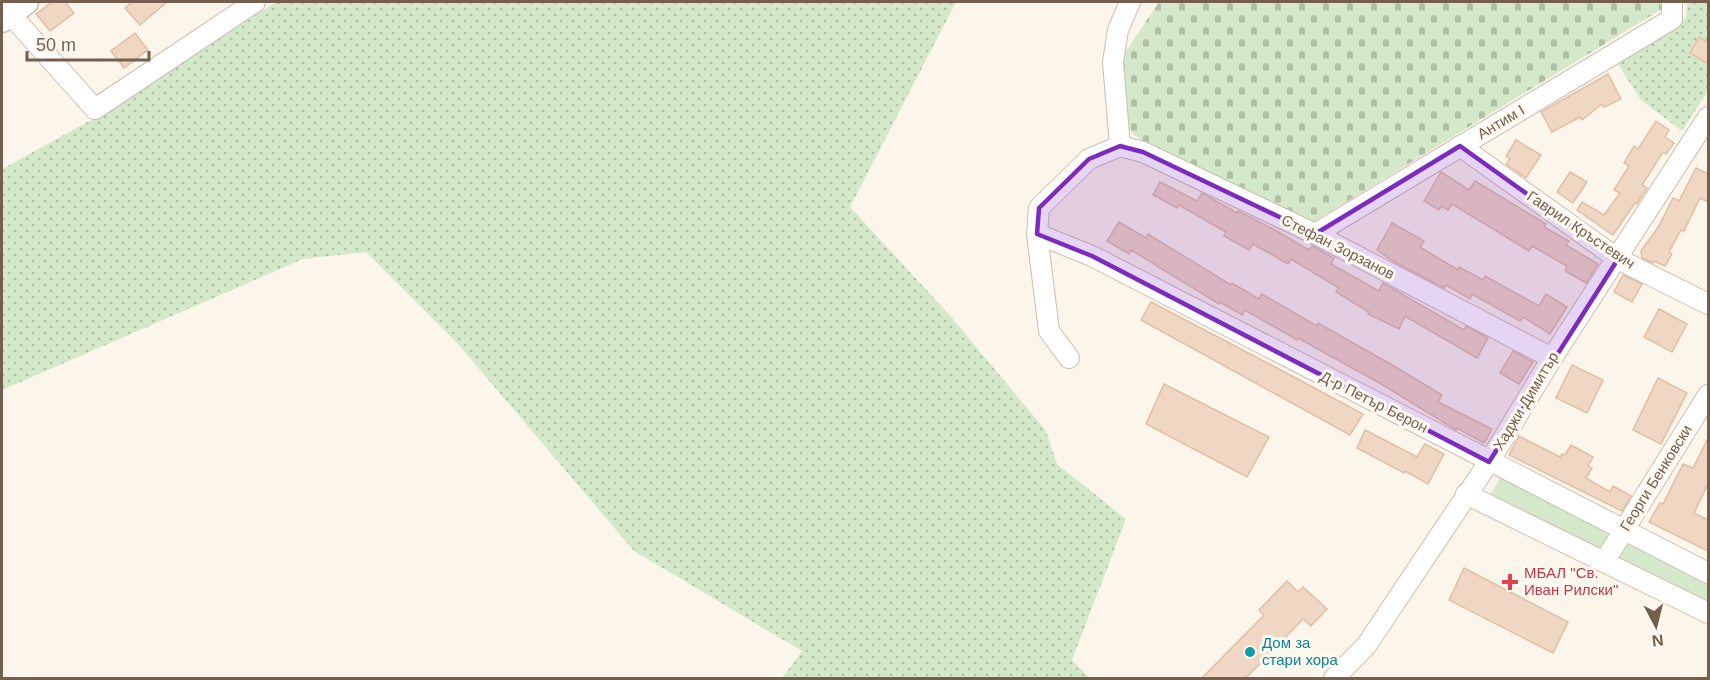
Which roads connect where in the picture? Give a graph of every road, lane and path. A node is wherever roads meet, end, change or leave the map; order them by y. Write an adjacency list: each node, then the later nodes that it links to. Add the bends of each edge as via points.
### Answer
1 (255, 2): 4 (street, via 95,109)
2 (1130, 2): 6 (street, via 1118,30 1113,62)
3 (1672, 2): 7 (street, Антим I, via 1672,19)
4 (11, 9)
5 (1708, 117): 10 (street, Хаджи Димитър)
6 (1120, 146): 8 (street, via 1089,159 1039,208); 9 (street, Стефан Зорзанов, via 1143,152)
7 (1460, 146): 9 (street, Антим I); 10 (street, Гаврил Кръстевич)
8 (1037, 234): 12 (street, via 1049,331); 15 (street, Д-р Петър Берон, via 1092,256)
9 (1315, 234): 13 (street, Стефан Зорзанов)
10 (1618, 259): 11 (street, Гаврил Кръстевич); 13 (street, Хаджи Димитър)
11 (1708, 304)
12 (1069, 358)
13 (1551, 358): 15 (street, Хаджи Димитър)
14 (1708, 395): 17 (street, Георги Бенковски)
15 (1489, 462): 16 (street, Хаджи Димитър); 17 (street, Д-р Петър Берон)
16 (1466, 494): 18 (street); 21 (street, Хаджи Димитър, via 1366,646)
17 (1624, 530): 18 (street, Георги Бенковски); 19 (street, Д-р Петър Берон)
18 (1604, 562): 20 (street)
19 (1708, 573)
20 (1708, 613)
21 (1334, 678)

